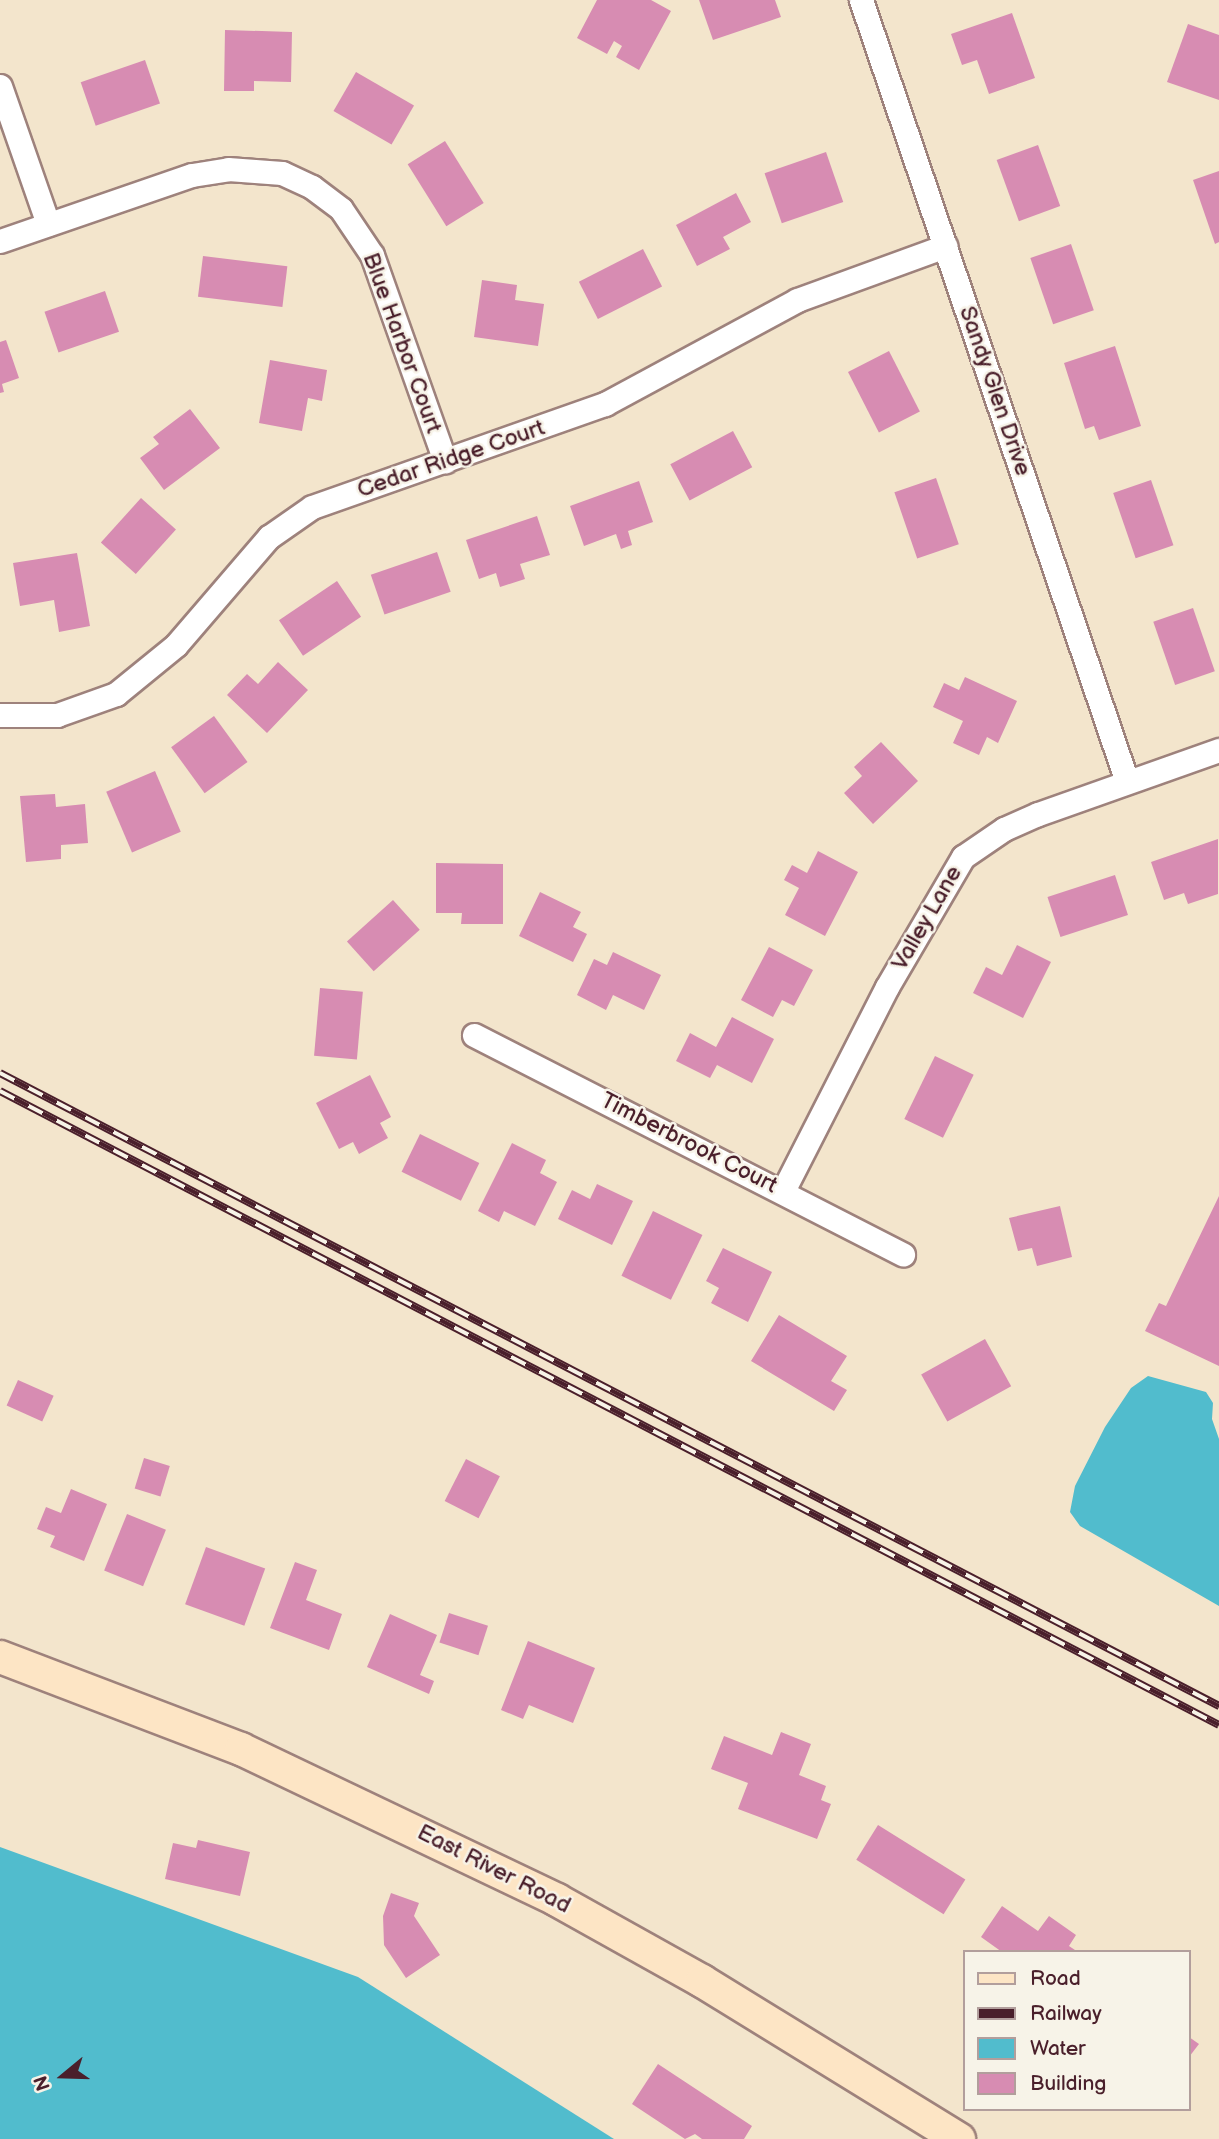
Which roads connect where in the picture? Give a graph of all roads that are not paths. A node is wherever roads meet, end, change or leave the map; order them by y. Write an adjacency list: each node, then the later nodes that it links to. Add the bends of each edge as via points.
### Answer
1 (861, 0): 5 (street, Sandy Glen Drive)
2 (0, 86): 3 (street)
3 (48, 224): 4 (street, Blue Harbor Court); 6 (street, Blue Harbor Court, via 192,175 228,169 282,173 312,187 341,209 372,255)
4 (0, 241)
5 (945, 246): 6 (street, Cedar Ridge Court, via 797,300 605,404); 9 (street, Sandy Glen Drive)
6 (445, 461): 7 (street, Cedar Ridge Court, via 312,507 285,522 176,645 116,694 57,715)
7 (0, 715)
8 (1219, 750): 9 (street, Valley Lane)
9 (1128, 782): 11 (street, Valley Lane, via 1004,829 963,857 887,988)
10 (474, 1035): 11 (street, Timberbrook Court)
11 (783, 1191): 12 (street, Timberbrook Court)
12 (903, 1255)
13 (0, 1657): 14 (main road, East River Road, via 242,1749 557,1900 702,1981)
14 (959, 2139)

